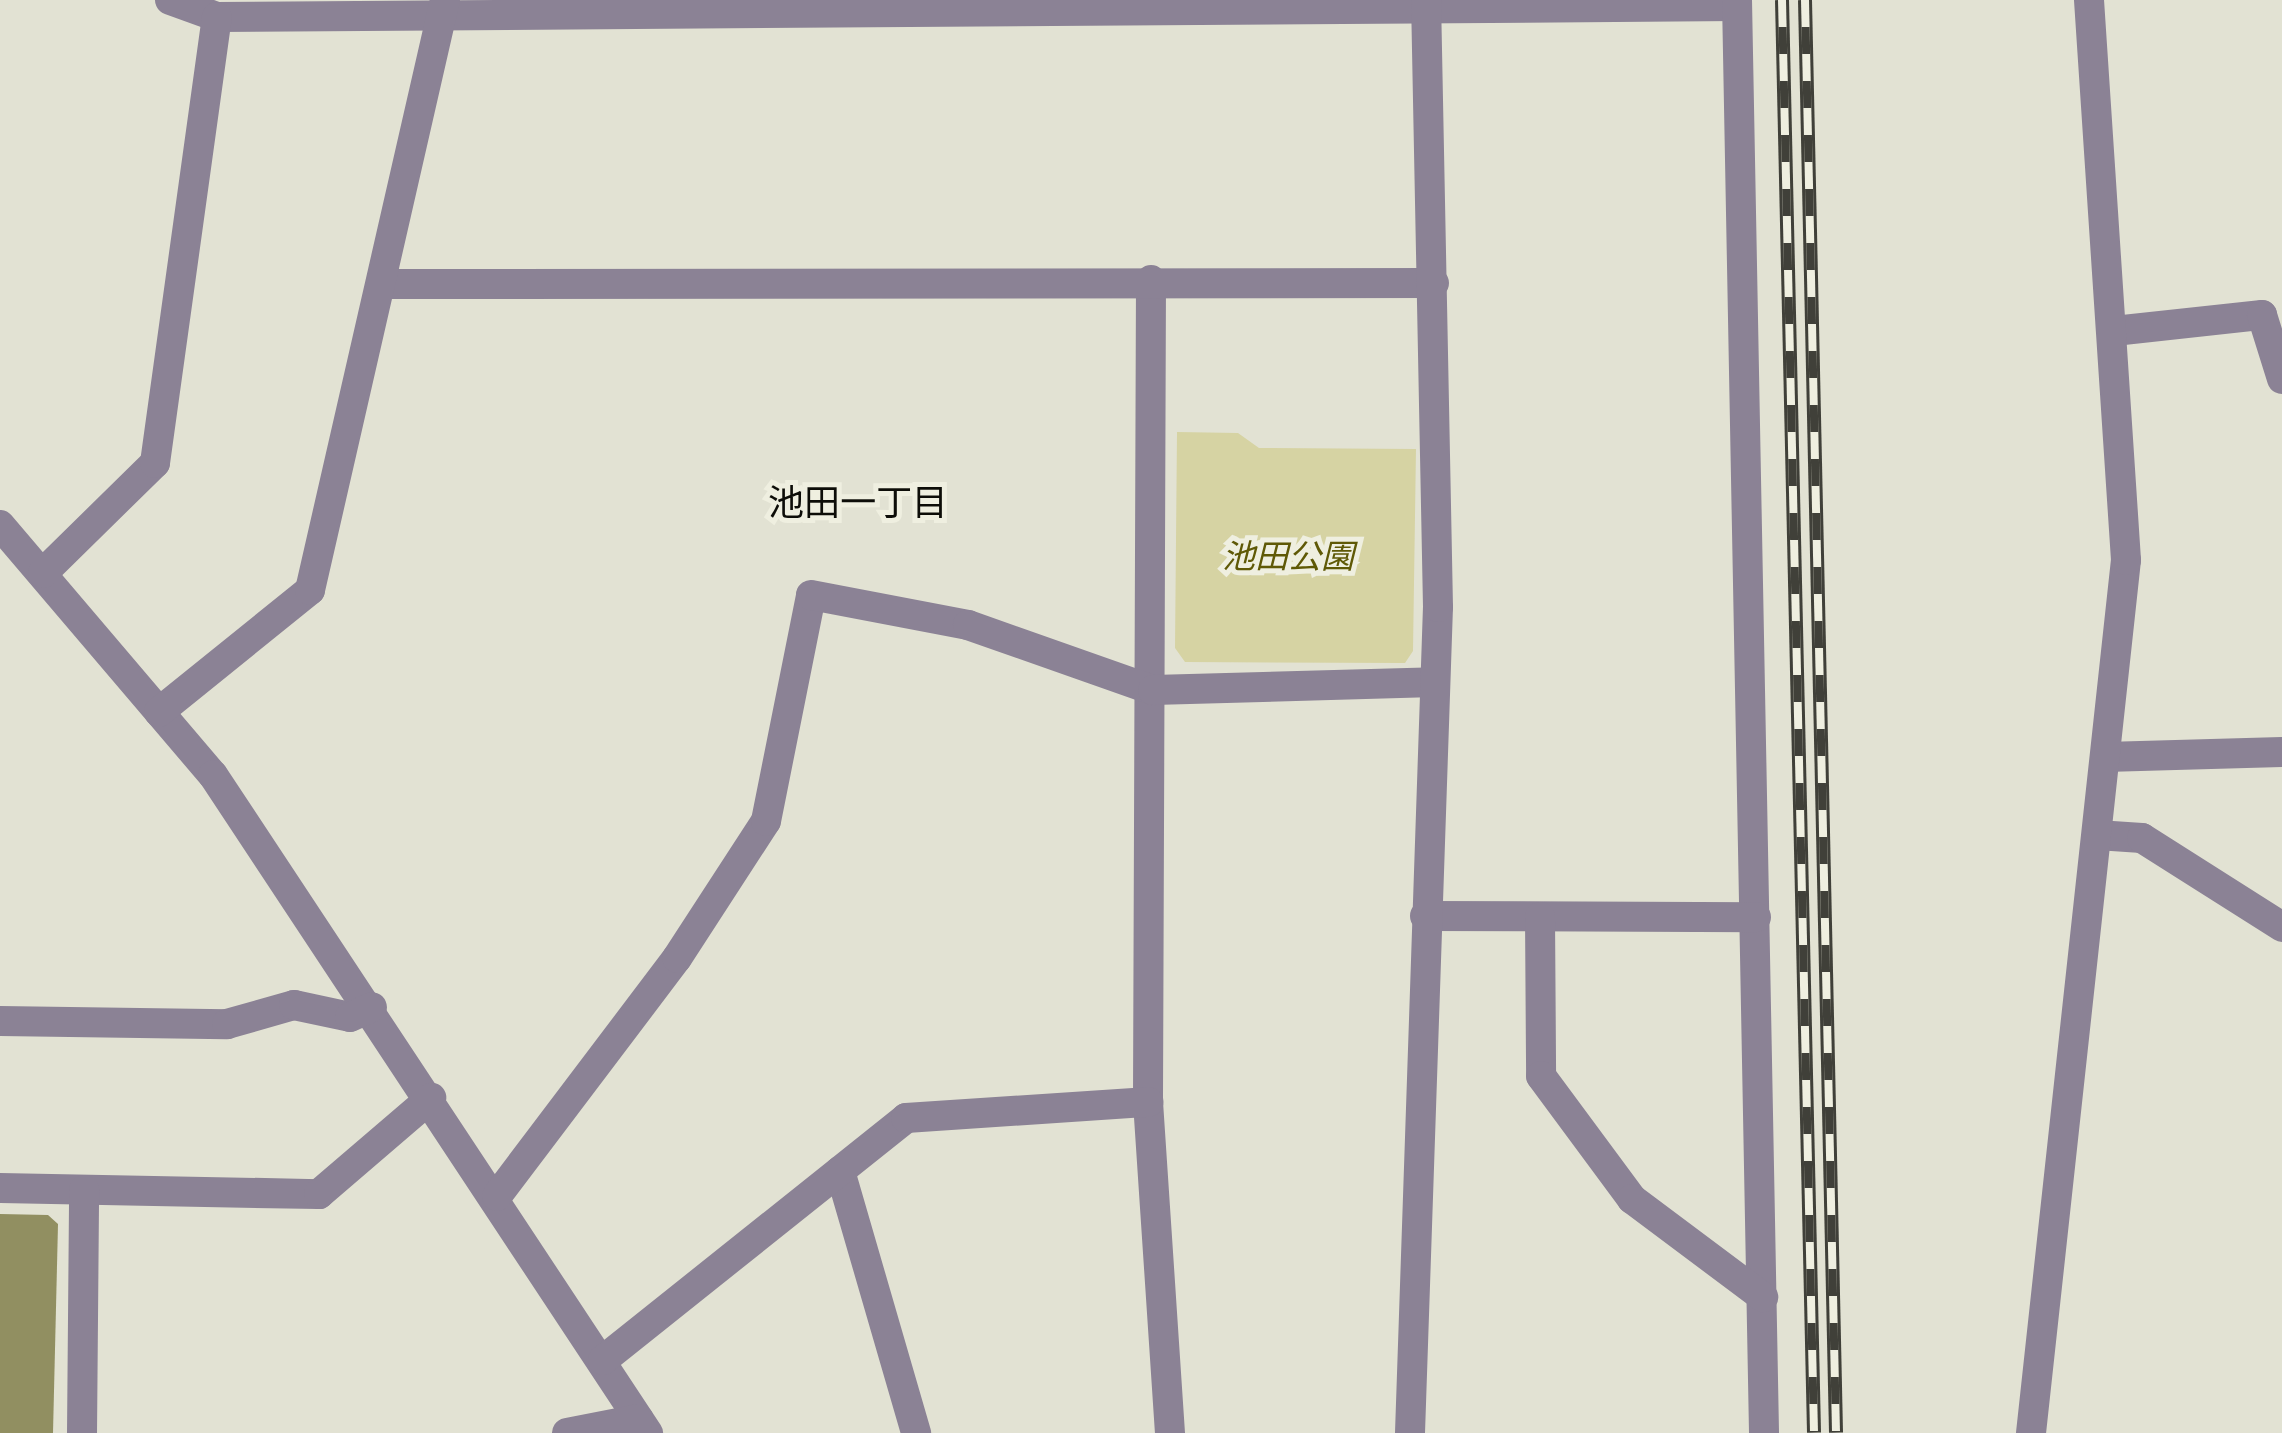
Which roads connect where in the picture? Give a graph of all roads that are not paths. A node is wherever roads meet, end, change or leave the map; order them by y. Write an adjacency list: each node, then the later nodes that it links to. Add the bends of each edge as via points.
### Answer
1 (170, 0): 6 (street)
2 (2089, 0): 10 (street)
3 (1737, 3): 4 (street); 22 (street)
4 (1426, 6): 5 (street); 8 (street)
5 (445, 8): 6 (street); 9 (street)
6 (218, 17): 13 (street, via 155,463)
7 (1150, 280): 8 (street); 9 (street); 15 (street)
8 (1434, 283): 14 (street)
9 (382, 284): 16 (street, via 310,590)
10 (2114, 331): 11 (street, via 2262,315); 18 (street, via 2126,560)
11 (2282, 379)
12 (0, 525): 13 (street)
13 (43, 573): 16 (street)
14 (1435, 682): 15 (street); 20 (street)
15 (1154, 690): 27 (street); 31 (street, via 968,625 811,595 766,821 677,958)
16 (160, 712): 24 (street, via 213,775)
17 (2282, 752): 18 (street)
18 (2105, 757): 19 (street)
19 (2097, 836): 23 (street, via 2142,838); 41 (street)
20 (1425, 916): 21 (street); 39 (street)
21 (1540, 917): 22 (street); 32 (street, via 1541,1076 1632,1198)
22 (1756, 917): 32 (street)
23 (2282, 927)
24 (372, 1007): 25 (street, via 350,1017 294,1004 227,1024); 26 (street)
25 (0, 1021)
26 (431, 1098): 30 (street, via 319,1194); 31 (street)
27 (1148, 1102): 28 (street, via 906,1118); 38 (street)
28 (839, 1171): 33 (street); 37 (street)
29 (0, 1188): 30 (street)
30 (84, 1190): 35 (street)
31 (497, 1196): 33 (street)
32 (1763, 1297): 40 (street)
33 (603, 1360): 34 (street)
34 (643, 1426): 36 (street)
35 (82, 1433)
36 (567, 1433)
37 (916, 1433)
38 (1170, 1433)
39 (1410, 1433)
40 (1765, 1433)
41 (2031, 1433)

